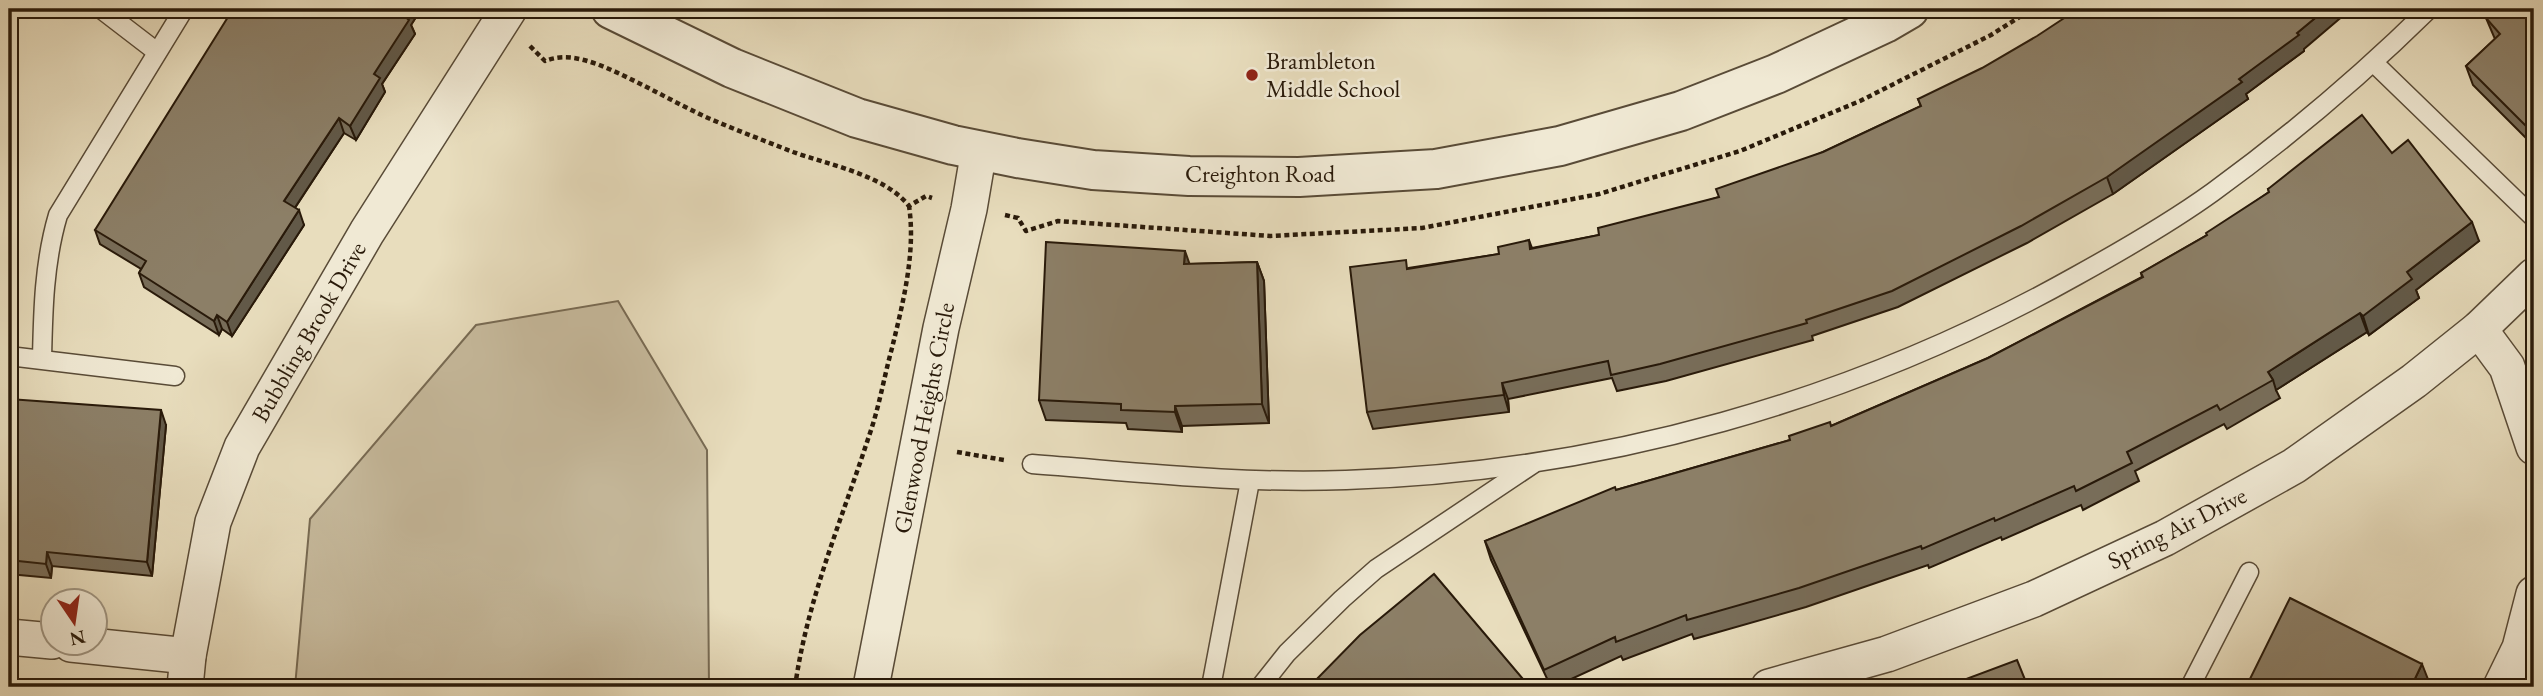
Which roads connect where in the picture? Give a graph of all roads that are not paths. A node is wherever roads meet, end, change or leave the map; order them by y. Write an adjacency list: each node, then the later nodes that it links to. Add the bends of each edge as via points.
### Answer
1 (101, 9): 7 (lane)
2 (184, 9): 7 (lane)
3 (509, 9): 25 (street, Bubbling Brook Drive, via 367,232 242,447 212,522)
4 (611, 9): 9 (street, Creighton Road, via 732,68 857,118)
5 (1909, 9): 9 (street, Creighton Road, via 1776,74 1682,111 1560,146 1436,169 1300,177 1189,176 1093,170)
6 (2429, 9): 8 (lane)
7 (157, 52): 14 (lane, via 58,215 50,241)
8 (2374, 63): 10 (lane); 17 (lane, via 2210,194 2111,257 1937,346 1840,385 1741,417 1639,444)
9 (979, 150): 26 (street, Glenwood Heights Circle)
10 (2534, 218)
11 (2534, 276): 12 (street, Spring Air Drive)
12 (2479, 329): 16 (street, via 2507,367); 29 (street, Spring Air Drive, via 2294,466 2165,538 2034,599 1887,654)
13 (9, 356): 14 (lane)
14 (42, 359): 15 (lane)
15 (175, 376)
16 (2534, 447)
17 (1536, 463): 19 (lane, via 1427,475); 28 (lane, via 1376,569 1287,653)
18 (1032, 464): 19 (lane)
19 (1250, 481): 27 (lane)
20 (2249, 572): 30 (lane)
21 (2534, 594): 31 (street, via 2520,648)
22 (9, 637): 23 (street)
23 (38, 640)
24 (108, 652): 25 (street)
25 (186, 672)
26 (871, 687)
27 (1211, 687)
28 (1260, 687)
29 (1769, 687)
30 (2190, 687)
31 (2501, 687)

